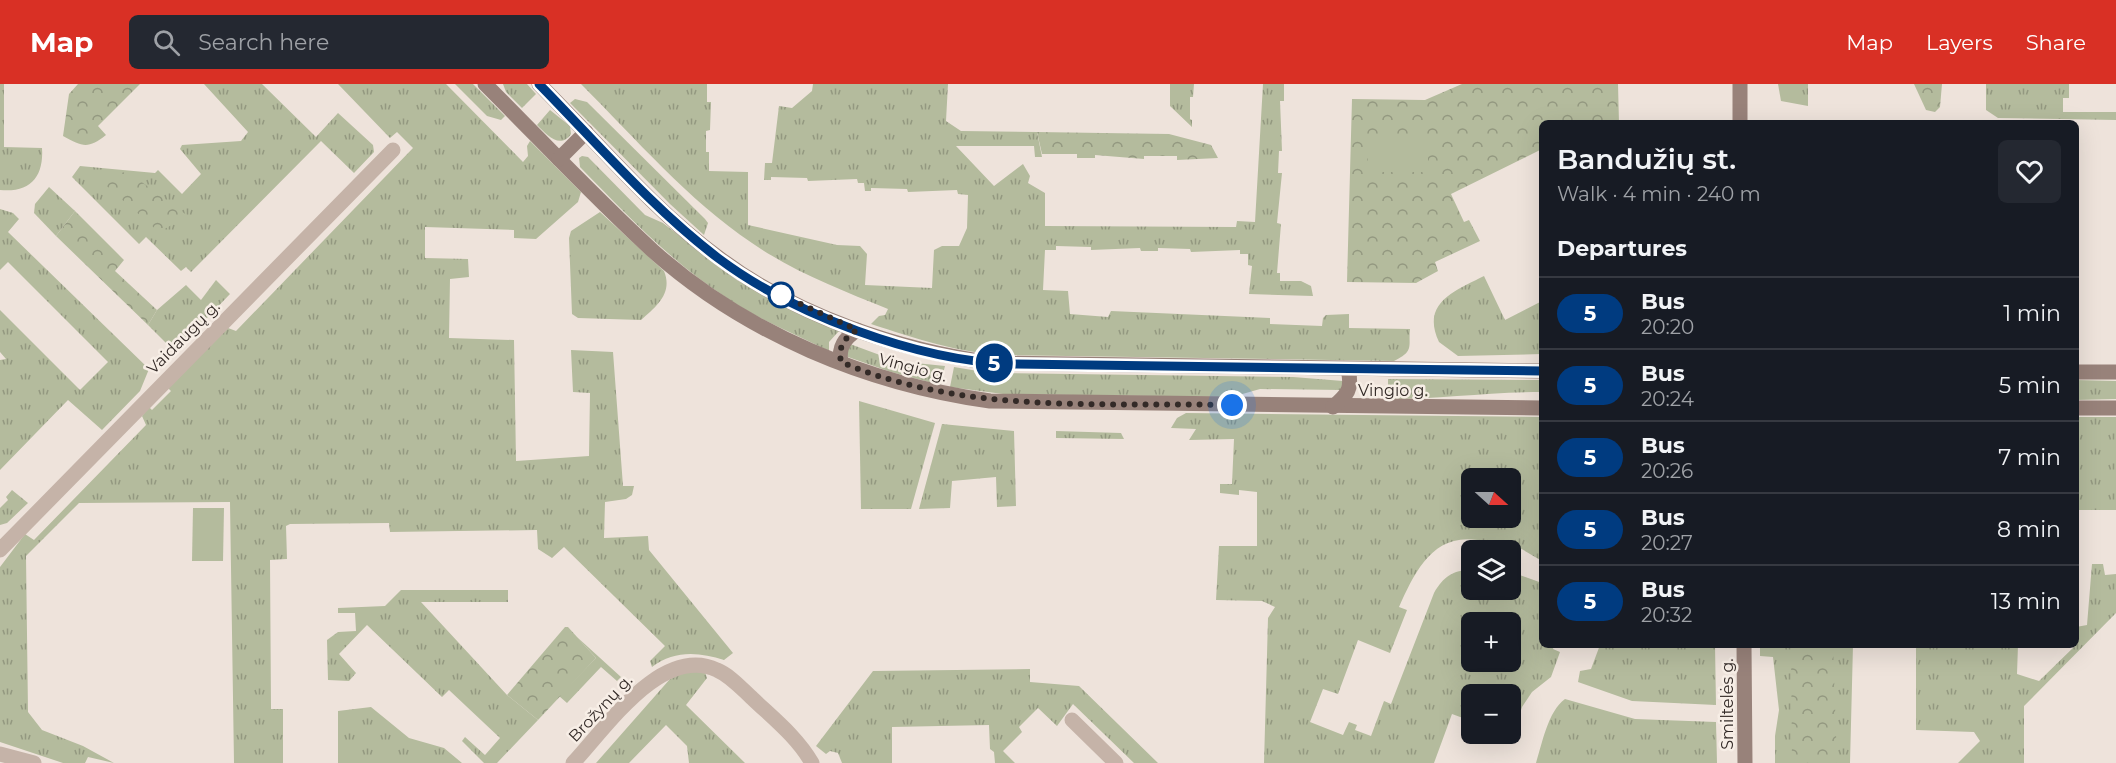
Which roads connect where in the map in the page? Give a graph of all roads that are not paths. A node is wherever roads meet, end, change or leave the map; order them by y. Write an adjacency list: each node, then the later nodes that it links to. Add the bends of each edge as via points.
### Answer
1 (485, 84): 7 (main road, Vingio g.)
2 (539, 84): 5 (main road, Vingio g.)
3 (1740, 84): 4 (main road)
4 (1740, 120)
5 (586, 132): 7 (main road); 8 (main road, Vingio g., via 672,219 719,259 755,282)
6 (393, 150): 18 (street, Vaidaugų g.)
7 (559, 159): 9 (main road, Vingio g., via 655,253 702,288 777,335)
8 (857, 330): 9 (main road, via 844,340); 10 (main road, Vingio g., via 916,350 992,363)
9 (841, 362): 14 (main road, Vingio g., via 905,385 990,401)
10 (1348, 370): 11 (main road, Vingio g.); 14 (main road, via 1351,387)
11 (1539, 371)
12 (2079, 372): 13 (main road)
13 (2116, 372)
14 (1333, 407): 15 (main road, Vingio g.)
15 (1539, 408)
16 (2079, 408): 17 (main road)
17 (2116, 408)
18 (0, 550)
19 (1744, 648): 26 (main road, Smiltelės g.)
20 (1072, 720): 25 (street)
21 (0, 754): 22 (street)
22 (25, 762)
23 (573, 763): 24 (street, Brožynų g., via 644,686 684,665 700,664 729,677 801,744)
24 (812, 763)
25 (1116, 763)
26 (1745, 763)

